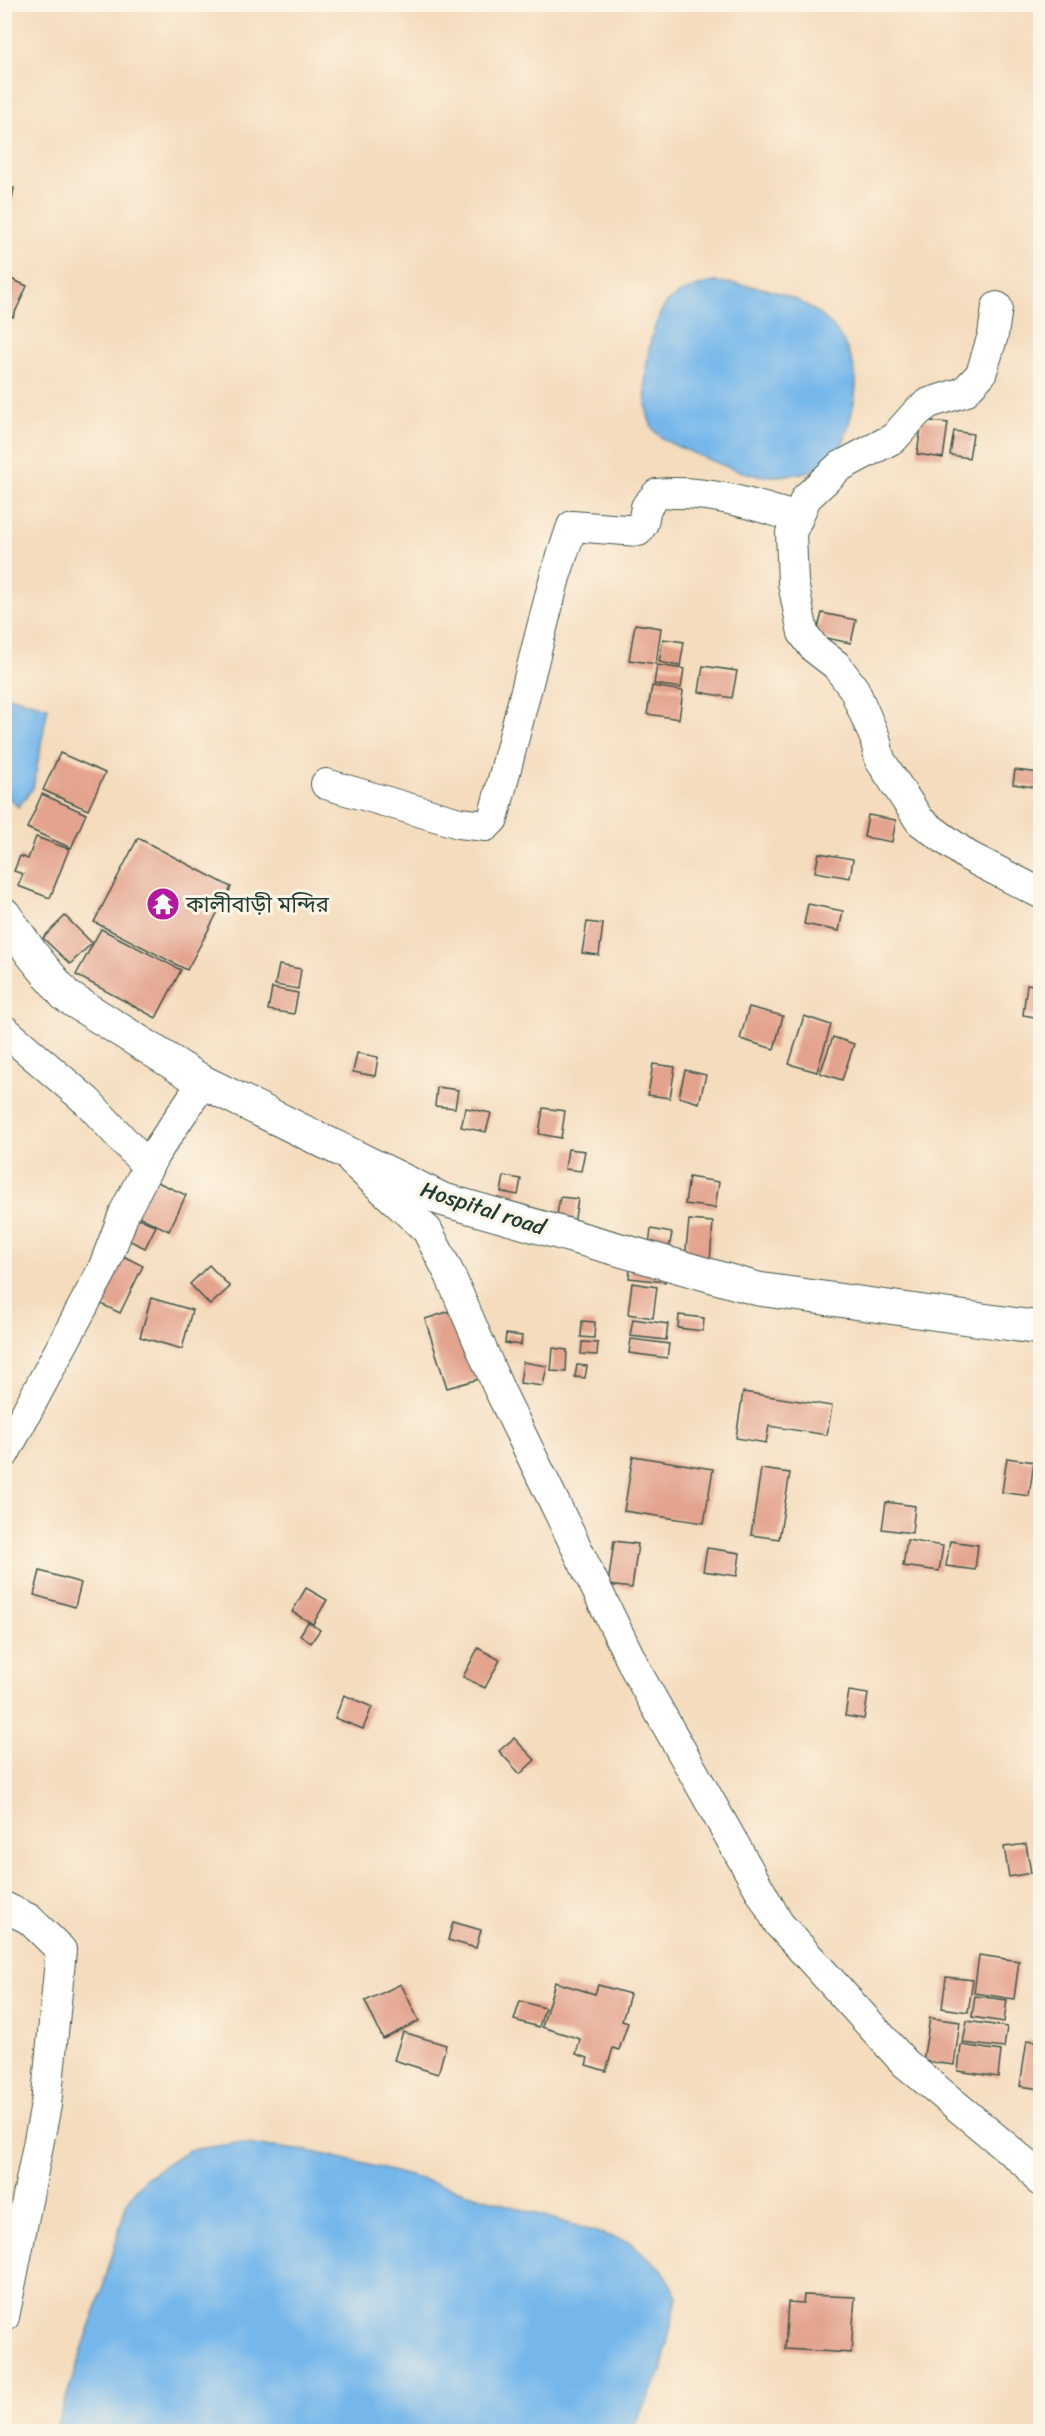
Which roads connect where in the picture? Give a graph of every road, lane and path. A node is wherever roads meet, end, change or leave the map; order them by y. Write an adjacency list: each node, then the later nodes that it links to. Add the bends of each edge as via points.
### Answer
1 (997, 307): 2 (street, via 981,374 964,392 917,412 894,438 839,467 806,498)
2 (798, 518): 3 (street, via 748,503 673,492 657,494 646,507 638,531 572,526 555,577 493,819 486,826 459,823); 4 (street, via 792,533 792,557 803,633 854,689 880,760 892,781 920,821 933,831 968,856)
3 (326, 784)
4 (1041, 893)
5 (4, 914): 7 (street, Hospital road, via 66,996)
6 (4, 1030): 9 (street)
7 (198, 1088): 8 (street, Hospital road); 9 (street)
8 (340, 1149): 10 (street, Hospital road, via 441,1199 758,1288); 13 (street, via 427,1230 498,1387 638,1674 778,1924 905,2063 1030,2167)
9 (151, 1161): 11 (street, via 124,1211 103,1269)
10 (1041, 1328)
11 (4, 1454)
12 (4, 1907): 14 (street, via 29,1919 61,1950 46,2105)
13 (1041, 2181)
14 (13, 2231): 15 (street)
15 (4, 2317)

